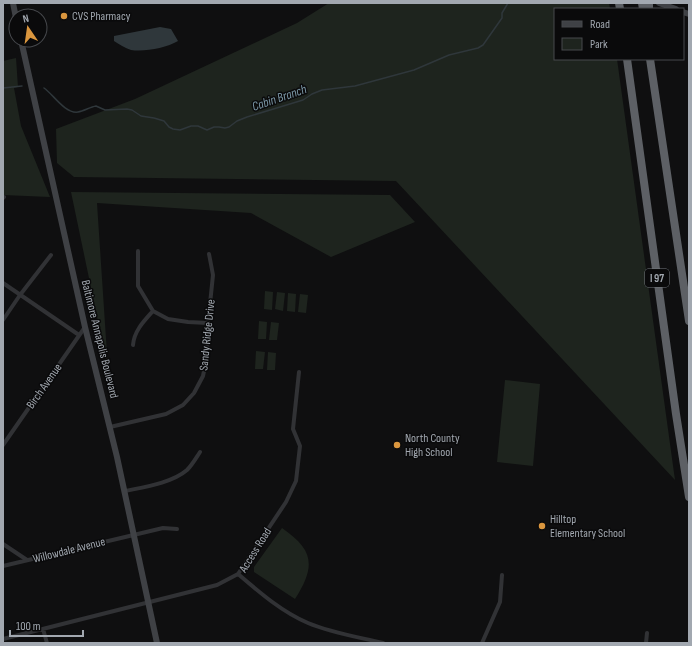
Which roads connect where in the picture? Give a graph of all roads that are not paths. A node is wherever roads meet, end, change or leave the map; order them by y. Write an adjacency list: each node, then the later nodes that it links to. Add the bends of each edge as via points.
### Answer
1 (659, 3): 2 (main road)
2 (673, 8)
3 (23, 48): 17 (main road, Baltimore Annapolis Boulevard)
4 (627, 60): 25 (highway, I 97)
5 (650, 60): 7 (highway)
6 (655, 60): 7 (highway, I 97)
7 (673, 209): 15 (highway, I 97)
8 (138, 251): 13 (street, via 138,286)
9 (209, 254): 16 (street, Sandy Ridge Drive, via 213,275)
10 (50, 255): 12 (street)
11 (3, 283): 12 (street)
12 (20, 295): 14 (street); 18 (street)
13 (152, 311): 16 (street, via 168,319); 19 (street, via 138,329 133,338)
14 (3, 320)
15 (689, 321)
16 (208, 323): 21 (street, Sandy Ridge Drive, via 207,356 203,376 194,393 182,405 166,414)
17 (85, 327): 18 (street, Birch Avenue); 21 (main road, Baltimore Annapolis Boulevard)
18 (79, 335): 22 (street, Birch Avenue)
19 (133, 345)
20 (299, 372): 31 (street, Access Road, via 293,429 300,446 296,481 286,502)
21 (110, 427): 24 (main road, Baltimore Annapolis Boulevard)
22 (3, 445)
23 (200, 452): 24 (street, via 188,469 180,475)
24 (125, 491): 27 (main road, Baltimore Annapolis Boulevard)
25 (689, 497)
26 (177, 529): 27 (street, Willowdale Avenue, via 163,528)
27 (134, 534): 29 (street, Willowdale Avenue); 33 (main road, Baltimore Annapolis Boulevard)
28 (3, 544): 29 (street)
29 (27, 560): 30 (street, Willowdale Avenue)
30 (3, 566)
31 (238, 574): 33 (street, via 217,585); 39 (street, Access Road, via 281,608 308,623)
32 (502, 575): 40 (street, via 500,602)
33 (149, 602): 34 (street); 38 (main road, Baltimore Annapolis Boulevard)
34 (43, 629): 36 (street); 37 (street)
35 (647, 633): 41 (street)
36 (3, 639)
37 (47, 643)
38 (157, 643)
39 (383, 643)
40 (482, 643)
41 (646, 643)

